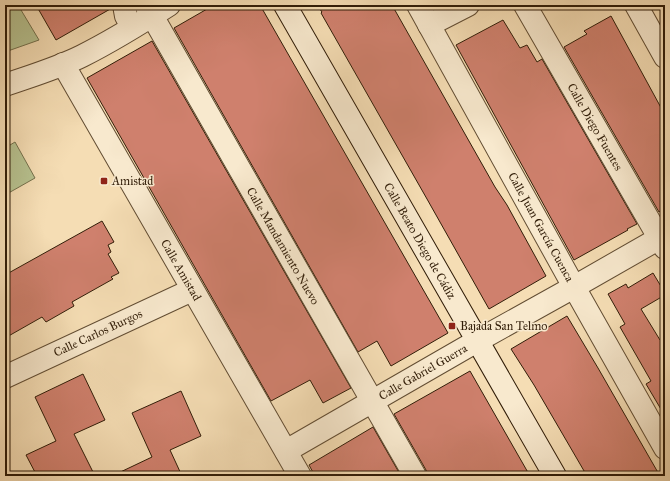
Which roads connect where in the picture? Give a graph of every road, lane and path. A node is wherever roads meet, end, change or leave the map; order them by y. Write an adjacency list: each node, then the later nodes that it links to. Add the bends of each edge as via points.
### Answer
1 (124, 5): 9 (street)
2 (285, 5): 16 (street, Calle Beato Diego de Cádiz)
3 (418, 5): 8 (street, Calle Juan García Cuenca)
4 (468, 5): 8 (street)
5 (525, 5): 13 (street, Calle Diego Fuentes)
6 (636, 5): 10 (street)
7 (156, 9): 9 (street); 18 (street, Calle Mandamiento Nuevo)
8 (429, 25): 14 (street, Calle Juan García Cuenca)
9 (132, 28): 11 (street)
10 (664, 52)
11 (63, 64): 12 (street); 15 (street, Calle Amistad)
12 (5, 85)
13 (663, 240): 14 (street, Calle Gabriel Guerra)
14 (574, 287): 16 (street, Calle Gabriel Guerra); 19 (street, Calle Juan García Cuenca)
15 (192, 290): 17 (street, Calle Carlos Burgos); 20 (street, Calle Amistad)
16 (477, 341): 18 (street, Calle Gabriel Guerra); 23 (street, Calle Beato Diego de Cádiz)
17 (5, 377)
18 (372, 401): 20 (street, Calle Gabriel Guerra); 22 (street, Calle Mandamiento Nuevo)
19 (665, 448)
20 (286, 451): 21 (street, Calle Amistad)
21 (300, 476)
22 (415, 476)
23 (555, 476)

